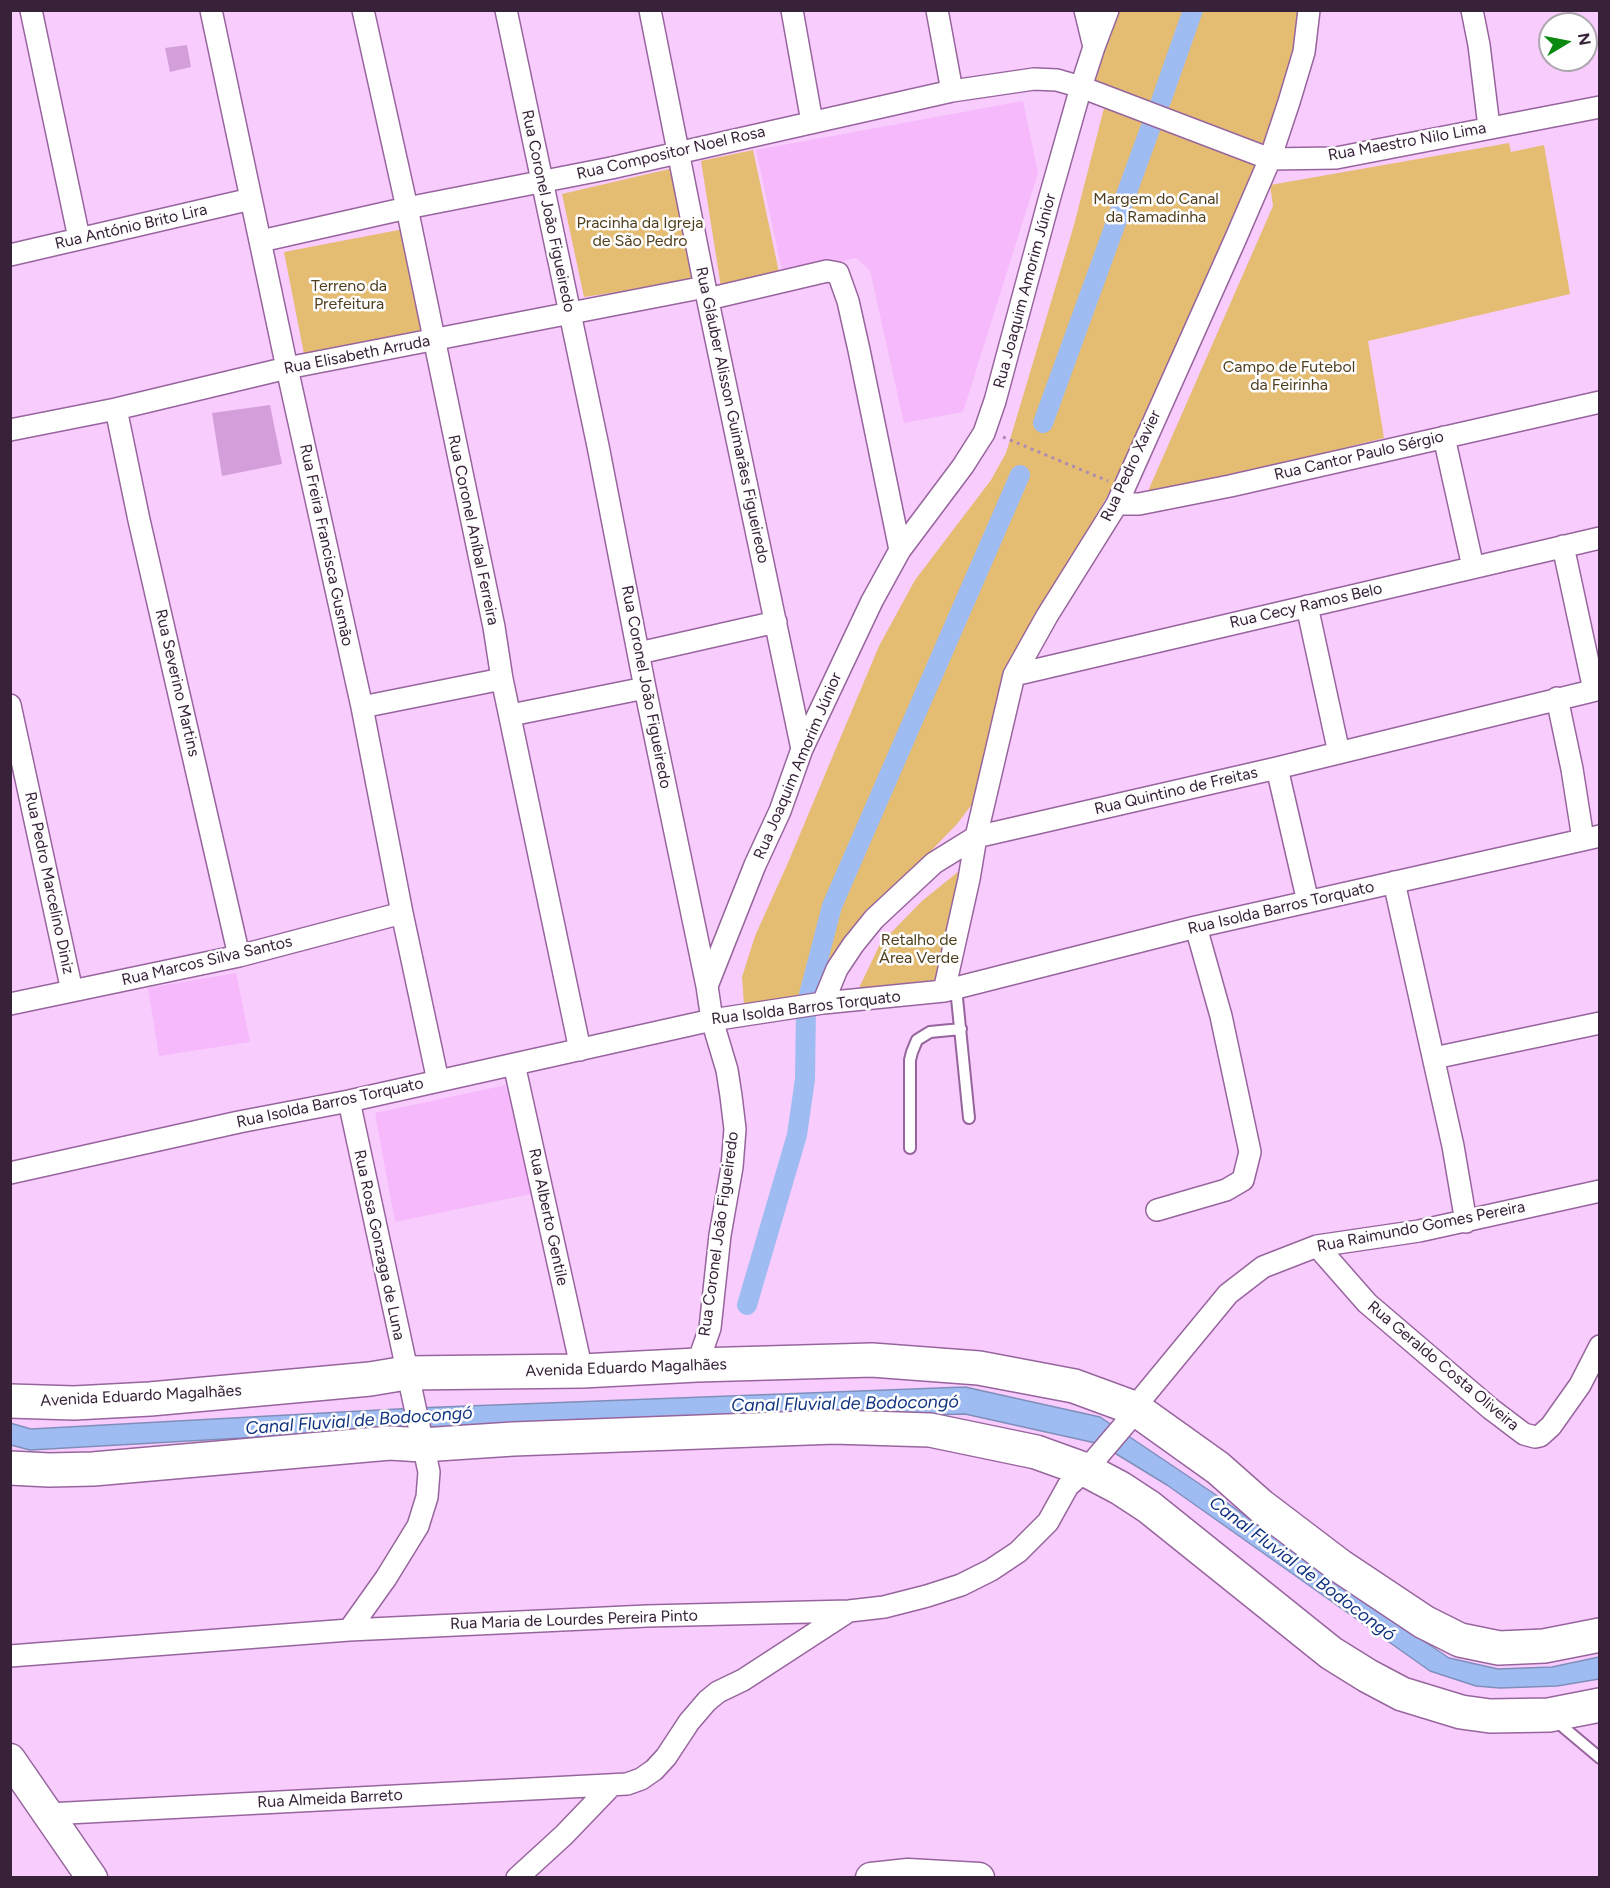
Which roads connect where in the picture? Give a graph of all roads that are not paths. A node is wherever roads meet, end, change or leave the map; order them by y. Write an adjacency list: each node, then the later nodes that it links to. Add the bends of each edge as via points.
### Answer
1 (31, 10): 23 (street)
2 (211, 10): 21 (street, Rua Freira Francisca Gusmão)
3 (363, 10): 22 (street, Rua Coronel Aníbal Ferreira)
4 (506, 10): 20 (street, Rua Coronel João Figueiredo)
5 (650, 10): 18 (street, Rua Gláuber Alisson Guimarães Figueiredo)
6 (792, 10): 16 (street)
7 (937, 10): 14 (street)
8 (1085, 10): 12 (street)
9 (1108, 10): 12 (street, Rua Joaquim Amorim Júnior)
10 (1310, 10): 19 (street, Rua Pedro Xavier, via 1304,52)
11 (1472, 10): 17 (street)
12 (1094, 46): 13 (street, Rua Joaquim Amorim Júnior)
13 (1081, 87): 14 (street, Rua Compositor Noel Rosa, via 1034,79); 19 (street, Rua Maestro Nilo Lima); 37 (street, Rua Joaquim Amorim Júnior, via 985,429 963,466)
14 (952, 91): 16 (street, Rua Compositor Noel Rosa)
15 (1599, 107): 17 (street, Rua Maestro Nilo Lima)
16 (812, 122): 18 (street, Rua Compositor Noel Rosa)
17 (1489, 127): 19 (street, Rua Maestro Nilo Lima, via 1336,158)
18 (678, 152): 20 (street, Rua Compositor Noel Rosa); 26 (street, Rua Gláuber Alisson Guimarães Figueiredo)
19 (1270, 159): 34 (street, Rua Pedro Xavier)
20 (543, 181): 22 (street, Rua Compositor Noel Rosa); 27 (street, Rua Coronel João Figueiredo)
21 (251, 199): 23 (street, Rua António Brito Lira); 24 (street, Rua Freira Francisca Gusmão)
22 (407, 208): 24 (street, Rua Compositor Noel Rosa); 28 (street, Rua Coronel Aníbal Ferreira)
23 (79, 238): 25 (street, Rua António Brito Lira)
24 (261, 241): 29 (street, Rua Freira Francisca Gusmão)
25 (10, 255)
26 (706, 293): 27 (street, Rua Elisabeth Arruda); 37 (street, Rua Elisabeth Arruda, via 838,273 859,350); 40 (street, Rua Gláuber Alisson Guimarães Figueiredo)
27 (570, 314): 28 (street, Rua Elisabeth Arruda); 41 (street, Rua Coronel João Figueiredo)
28 (433, 341): 29 (street, Rua Elisabeth Arruda); 43 (street, Rua Coronel Aníbal Ferreira)
29 (287, 368): 31 (street, Rua Elisabeth Arruda); 48 (street, Rua Freira Francisca Gusmão)
30 (1599, 402): 33 (street, Rua Cantor Paulo Sérgio)
31 (116, 409): 32 (street, Rua Elisabeth Arruda); 59 (street, Rua Severino Martins)
32 (10, 430)
33 (1444, 437): 34 (street, Rua Cantor Paulo Sérgio, via 1139,504); 38 (street)
34 (1120, 496): 42 (street, Rua Pedro Xavier)
35 (1599, 538): 36 (street, Rua Cecy Ramos Belo)
36 (1563, 546): 38 (street, Rua Cecy Ramos Belo); 45 (street)
37 (900, 550): 50 (street, Rua Joaquim Amorim Júnior)
38 (1473, 567): 39 (street, Rua Cecy Ramos Belo)
39 (1307, 606): 42 (street, Rua Cecy Ramos Belo); 51 (street)
40 (776, 622): 41 (street); 50 (street, Rua Gláuber Alisson Guimarães Figueiredo)
41 (639, 653): 44 (street, Rua Coronel João Figueiredo)
42 (1014, 675): 53 (street, Rua Pedro Xavier)
43 (502, 679): 48 (street); 49 (street, Rua Coronel Aníbal Ferreira)
44 (645, 688): 49 (street); 60 (street, Rua Coronel João Figueiredo)
45 (1597, 689): 46 (street, Rua Quintino de Freitas)
46 (1557, 698): 51 (street, Rua Quintino de Freitas); 54 (street)
47 (10, 705): 62 (street, Rua Pedro Marcelino Diniz)
48 (362, 707): 57 (street, Rua Freira Francisca Gusmão)
49 (511, 715): 68 (street, Rua Coronel Aníbal Ferreira)
50 (802, 748): 60 (street, Rua Joaquim Amorim Júnior)
51 (1339, 753): 52 (street, Rua Quintino de Freitas)
52 (1277, 768): 53 (street, Rua Quintino de Freitas); 56 (street)
53 (976, 837): 61 (street, Rua Pedro Xavier); 63 (street, Rua Quintino de Freitas, via 934,863 874,919 837,969)
54 (1592, 838): 55 (street, Rua Isolda Barros Torquato)
55 (1394, 882): 56 (street, Rua Isolda Barros Torquato); 69 (street)
56 (1308, 902): 58 (street, Rua Isolda Barros Torquato)
57 (402, 913): 59 (street, Rua Marcos Silva Santos); 71 (street, Rua Freira Francisca Gusmão)
58 (1196, 927): 61 (street, Rua Isolda Barros Torquato); 77 (street, via 1221,1016 1250,1152 1243,1180 1226,1190)
59 (239, 956): 62 (street, Rua Marcos Silva Santos)
60 (707, 986): 65 (street, Rua Coronel João Figueiredo)
61 (950, 989): 63 (street, Rua Isolda Barros Torquato); 67 (lane)
62 (72, 991): 64 (street, Rua Marcos Silva Santos)
63 (823, 1003): 65 (street, Rua Isolda Barros Torquato)
64 (10, 1004)
65 (712, 1020): 68 (street, Rua Isolda Barros Torquato); 81 (street, Rua Coronel João Figueiredo, via 727,1070 735,1130 710,1328)
66 (1599, 1023): 69 (street)
67 (961, 1029): 73 (lane); 74 (lane, via 930,1032 917,1040 910,1060)
68 (580, 1050): 70 (street, Rua Isolda Barros Torquato)
69 (1434, 1058): 78 (street)
70 (514, 1064): 71 (street, Rua Isolda Barros Torquato); 82 (street, Rua Alberto Gentile)
71 (438, 1081): 72 (street, Rua Isolda Barros Torquato)
72 (349, 1101): 75 (street, Rua Isolda Barros Torquato); 83 (street, Rua Rosa Gonzaga de Luna)
73 (969, 1118)
74 (910, 1148)
75 (10, 1173)
76 (1599, 1191): 78 (street, Rua Raimundo Gomes Pereira)
77 (1157, 1210)
78 (1466, 1222): 79 (street, Rua Raimundo Gomes Pereira)
79 (1317, 1246): 80 (street, Rua Geraldo Costa Oliveira, via 1367,1303 1524,1434 1535,1437 1551,1426 1580,1385); 85 (street, Rua Raimundo Gomes Pereira, via 1263,1267 1228,1294)
80 (1599, 1346)
81 (697, 1365): 82 (main road, Avenida Eduardo Magalhães); 85 (main road, Avenida Eduardo Magalhães, via 872,1360 979,1368 1062,1384)
82 (582, 1371): 83 (main road, Avenida Eduardo Magalhães)
83 (408, 1381): 84 (main road, Avenida Eduardo Magalhães, via 370,1379 74,1403); 86 (street, Rua Rosa Gonzaga de Luna)
84 (10, 1401)
85 (1130, 1415): 88 (street, Rua Raimundo Gomes Pereira); 91 (main road, Avenida Eduardo Magalhães, via 1218,1468 1340,1566 1424,1622 1460,1640 1499,1647 1544,1646)
86 (421, 1439): 87 (main road, via 93,1469); 88 (main road, via 895,1428 1001,1443); 90 (street, Rua Rosa Gonzaga de Luna, via 429,1472 427,1497 418,1526)
87 (10, 1468)
88 (1086, 1470): 89 (street, Rua Maria de Lourdes Pereira Pinto, via 1068,1486 1048,1522 1018,1552 991,1570 961,1586 927,1596); 94 (main road, via 1149,1507 1331,1653 1402,1694 1461,1712 1490,1716)
89 (849, 1611): 90 (street, Rua Maria de Lourdes Pereira Pinto); 97 (street, Rua Almeida Barreto, via 718,1692 689,1722 654,1770 641,1779)
90 (349, 1630): 92 (street, Rua Maria de Lourdes Pereira Pinto)
91 (1599, 1635)
92 (10, 1656)
93 (1599, 1705): 94 (main road)
94 (1549, 1715): 95 (lane)
95 (1599, 1758)
96 (10, 1759): 98 (street)
97 (612, 1785): 98 (street, Rua Almeida Barreto); 100 (street)
98 (48, 1814): 99 (street)
99 (92, 1878)
100 (517, 1878)
101 (871, 1878): 102 (street, via 908,1874)
102 (979, 1878)

